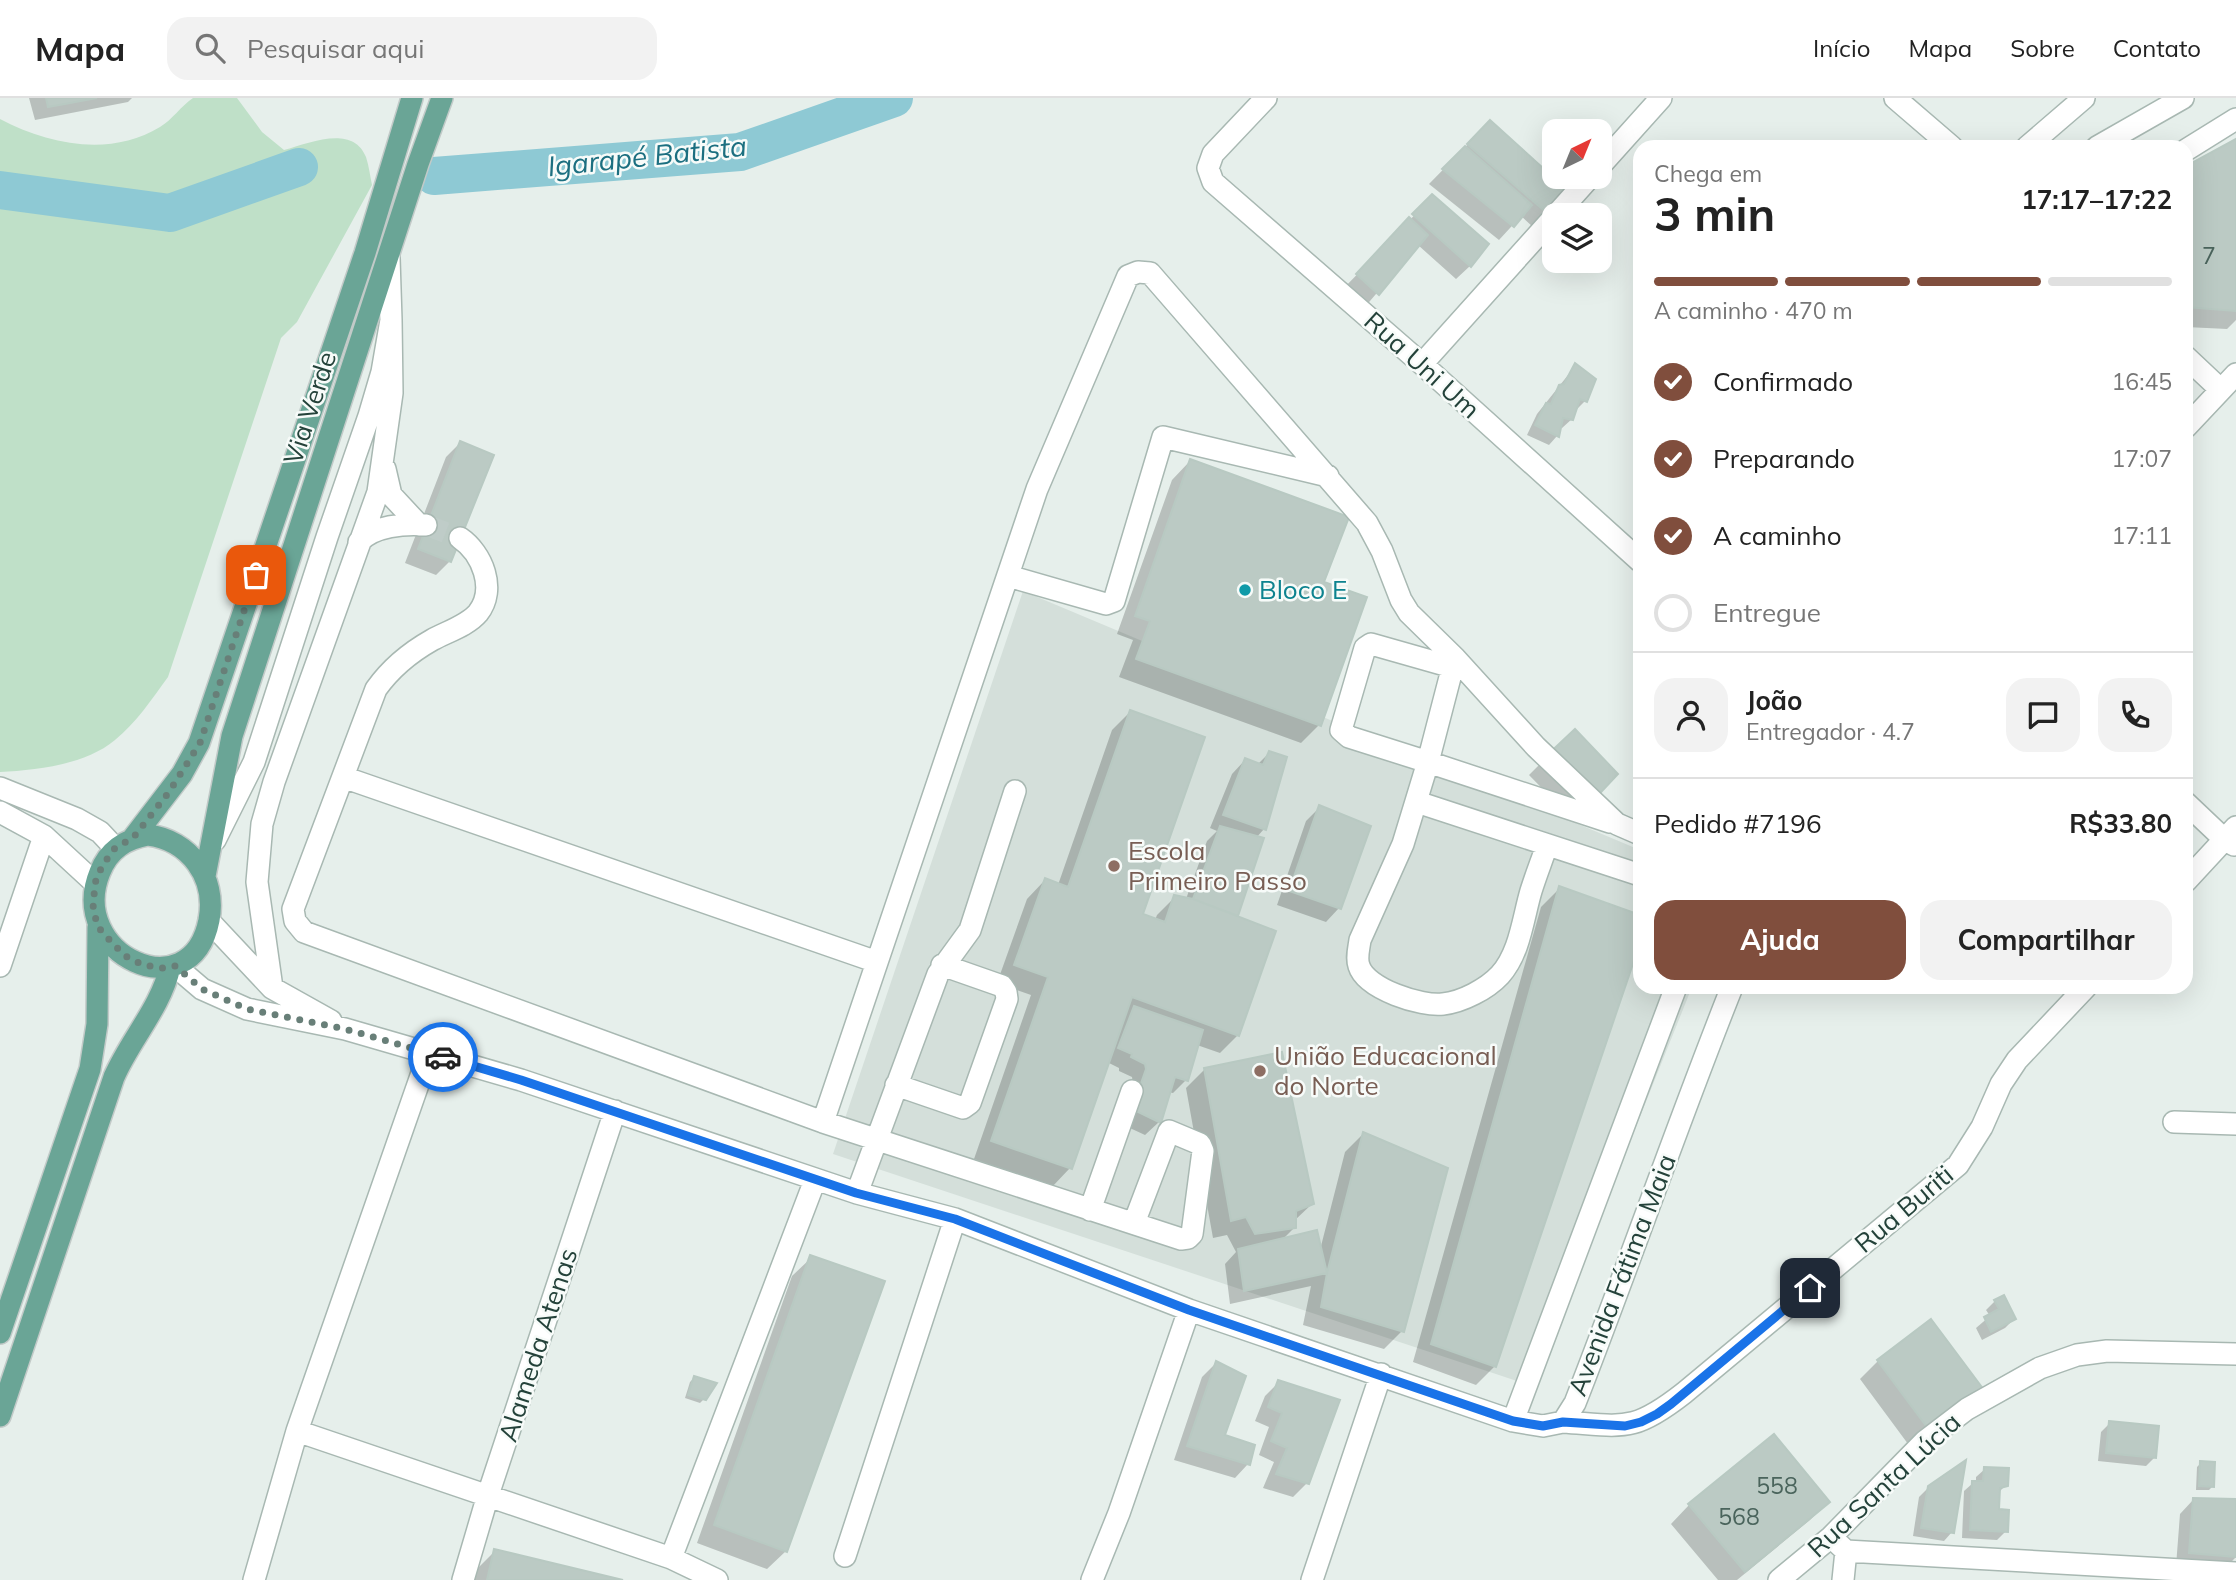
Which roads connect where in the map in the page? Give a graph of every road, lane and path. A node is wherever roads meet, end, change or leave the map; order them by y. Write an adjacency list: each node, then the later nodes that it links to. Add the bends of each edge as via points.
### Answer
1 (412, 98): 42 (main road, Via Verde, via 365,253 200,743 182,774)
2 (442, 98): 17 (main road, Via Verde)
3 (1266, 98): 20 (street, Rua Uni Um, via 1213,154 1208,168 1213,182)
4 (1661, 98): 13 (street)
5 (1895, 98): 9 (street)
6 (2084, 98): 10 (street)
7 (2183, 98): 11 (street)
8 (2236, 119): 12 (street)
9 (1944, 140)
10 (2035, 140)
11 (2109, 140)
12 (2193, 146)
13 (1612, 153)
14 (1579, 189): 15 (street)
15 (1567, 203)
16 (1542, 230): 20 (street)
17 (388, 256): 18 (street); 44 (main road, Via Verde, via 232,736)
18 (391, 320): 23 (street, via 392,393); 29 (street, via 369,416)
19 (2193, 361): 21 (street)
20 (1422, 364): 27 (street, Rua Uni Um)
21 (2228, 382): 22 (street)
22 (2193, 420)
23 (384, 463): 25 (street); 25 (street, via 391,495 423,525 386,527)
24 (1328, 476): 28 (street, via 1163,437 1114,601 1106,604); 28 (street, via 1150,273 1139,272 1128,276 1037,489); 30 (street, via 1371,529 1409,613)
25 (362, 538): 29 (street); 55 (street, via 262,824 257,882)
26 (460, 538): 32 (street, via 480,559 485,600 464,624 390,669 376,689)
27 (1633, 555)
28 (1008, 576): 51 (street)
29 (294, 640): 44 (street, via 254,762)
30 (1454, 663): 31 (street); 31 (street, via 1367,645 1341,730 1349,737); 38 (street)
31 (1429, 762): 35 (street); 38 (street)
32 (343, 777): 51 (street); 64 (street, via 293,909 304,932)
33 (0, 788): 42 (street)
34 (1015, 791): 52 (street, via 970,930)
35 (1417, 803): 43 (street); 43 (street, via 1358,954 1359,968 1371,981 1419,1003 1455,1002 1486,986 1508,966)
36 (2193, 808): 41 (street)
37 (0, 812): 40 (street)
38 (1617, 824): 39 (street)
39 (1633, 831)
40 (44, 836): 48 (street); 53 (street)
41 (2232, 837): 46 (street)
42 (124, 843): 47 (main road, via 148,835 166,837 189,854); 48 (main road, via 102,866)
43 (1547, 845): 45 (street)
44 (211, 848): 47 (main road, Via Verde)
45 (1633, 873)
46 (2193, 874)
47 (205, 876): 49 (main road)
48 (95, 883): 50 (main road, via 93,909)
49 (209, 921): 54 (main road, via 197,948); 55 (street, Avenida Fátima Maia)
50 (98, 927): 54 (main road, via 127,957 143,965); 74 (main road, via 97,1024 90,1069)
51 (877, 962): 64 (street)
52 (942, 965): 61 (street); 61 (street, via 1002,986 1006,992 970,1103 963,1108)
53 (0, 966)
54 (173, 967): 59 (street, Avenida Fátima Maia, via 202,989 247,1009); 77 (main road, via 114,1077)
55 (272, 988): 59 (street, Avenida Fátima Maia)
56 (1673, 994): 78 (street)
57 (1729, 994): 79 (street, Avenida Fátima Maia, via 1630,1262 1575,1403)
58 (2080, 994): 79 (street, Rua Buriti, via 2017,1060 1958,1165 1705,1376 1641,1422 1625,1426)
59 (345, 1029): 60 (street, Avenida Fátima Maia)
60 (429, 1054): 63 (street, Avenida Fátima Maia); 80 (street)
61 (895, 1086): 67 (street)
62 (1132, 1091): 70 (street)
63 (615, 1111): 68 (street, Avenida Fátima Maia); 81 (street, Alameda Atenas)
64 (823, 1122): 67 (street)
65 (2174, 1122): 66 (street)
66 (2236, 1124)
67 (877, 1139): 69 (street); 70 (street)
68 (815, 1180): 69 (street, Avenida Fátima Maia); 84 (street)
69 (856, 1193): 71 (street, Avenida Fátima Maia)
70 (1090, 1210): 72 (street)
71 (955, 1219): 73 (street, Avenida Fátima Maia); 83 (street)
72 (1134, 1223): 72 (street, via 1181,1239 1192,1234 1203,1151 1200,1144 1169,1130)
73 (1189, 1310): 76 (street, Avenida Fátima Maia); 89 (street)
74 (0, 1333)
75 (2236, 1354): 82 (street, Rua Santa Lúcia, via 2107,1351 2040,1368 1968,1409 1925,1441)
76 (1381, 1374): 78 (street, Avenida Fátima Maia); 90 (street)
77 (0, 1416)
78 (1513, 1421): 79 (street, Avenida Fátima Maia, via 1543,1426)
79 (1563, 1422)
80 (297, 1431): 81 (street); 86 (street)
81 (488, 1495): 84 (street); 87 (street, Alameda Atenas)
82 (1838, 1544): 85 (street); 91 (street, Rua Santa Lúcia); 92 (street)
83 (845, 1556)
84 (671, 1558): 88 (street)
85 (2236, 1573)
86 (254, 1580)
87 (463, 1580)
88 (717, 1580)
89 (1092, 1580)
90 (1312, 1580)
91 (1779, 1580)
92 (1843, 1580)

